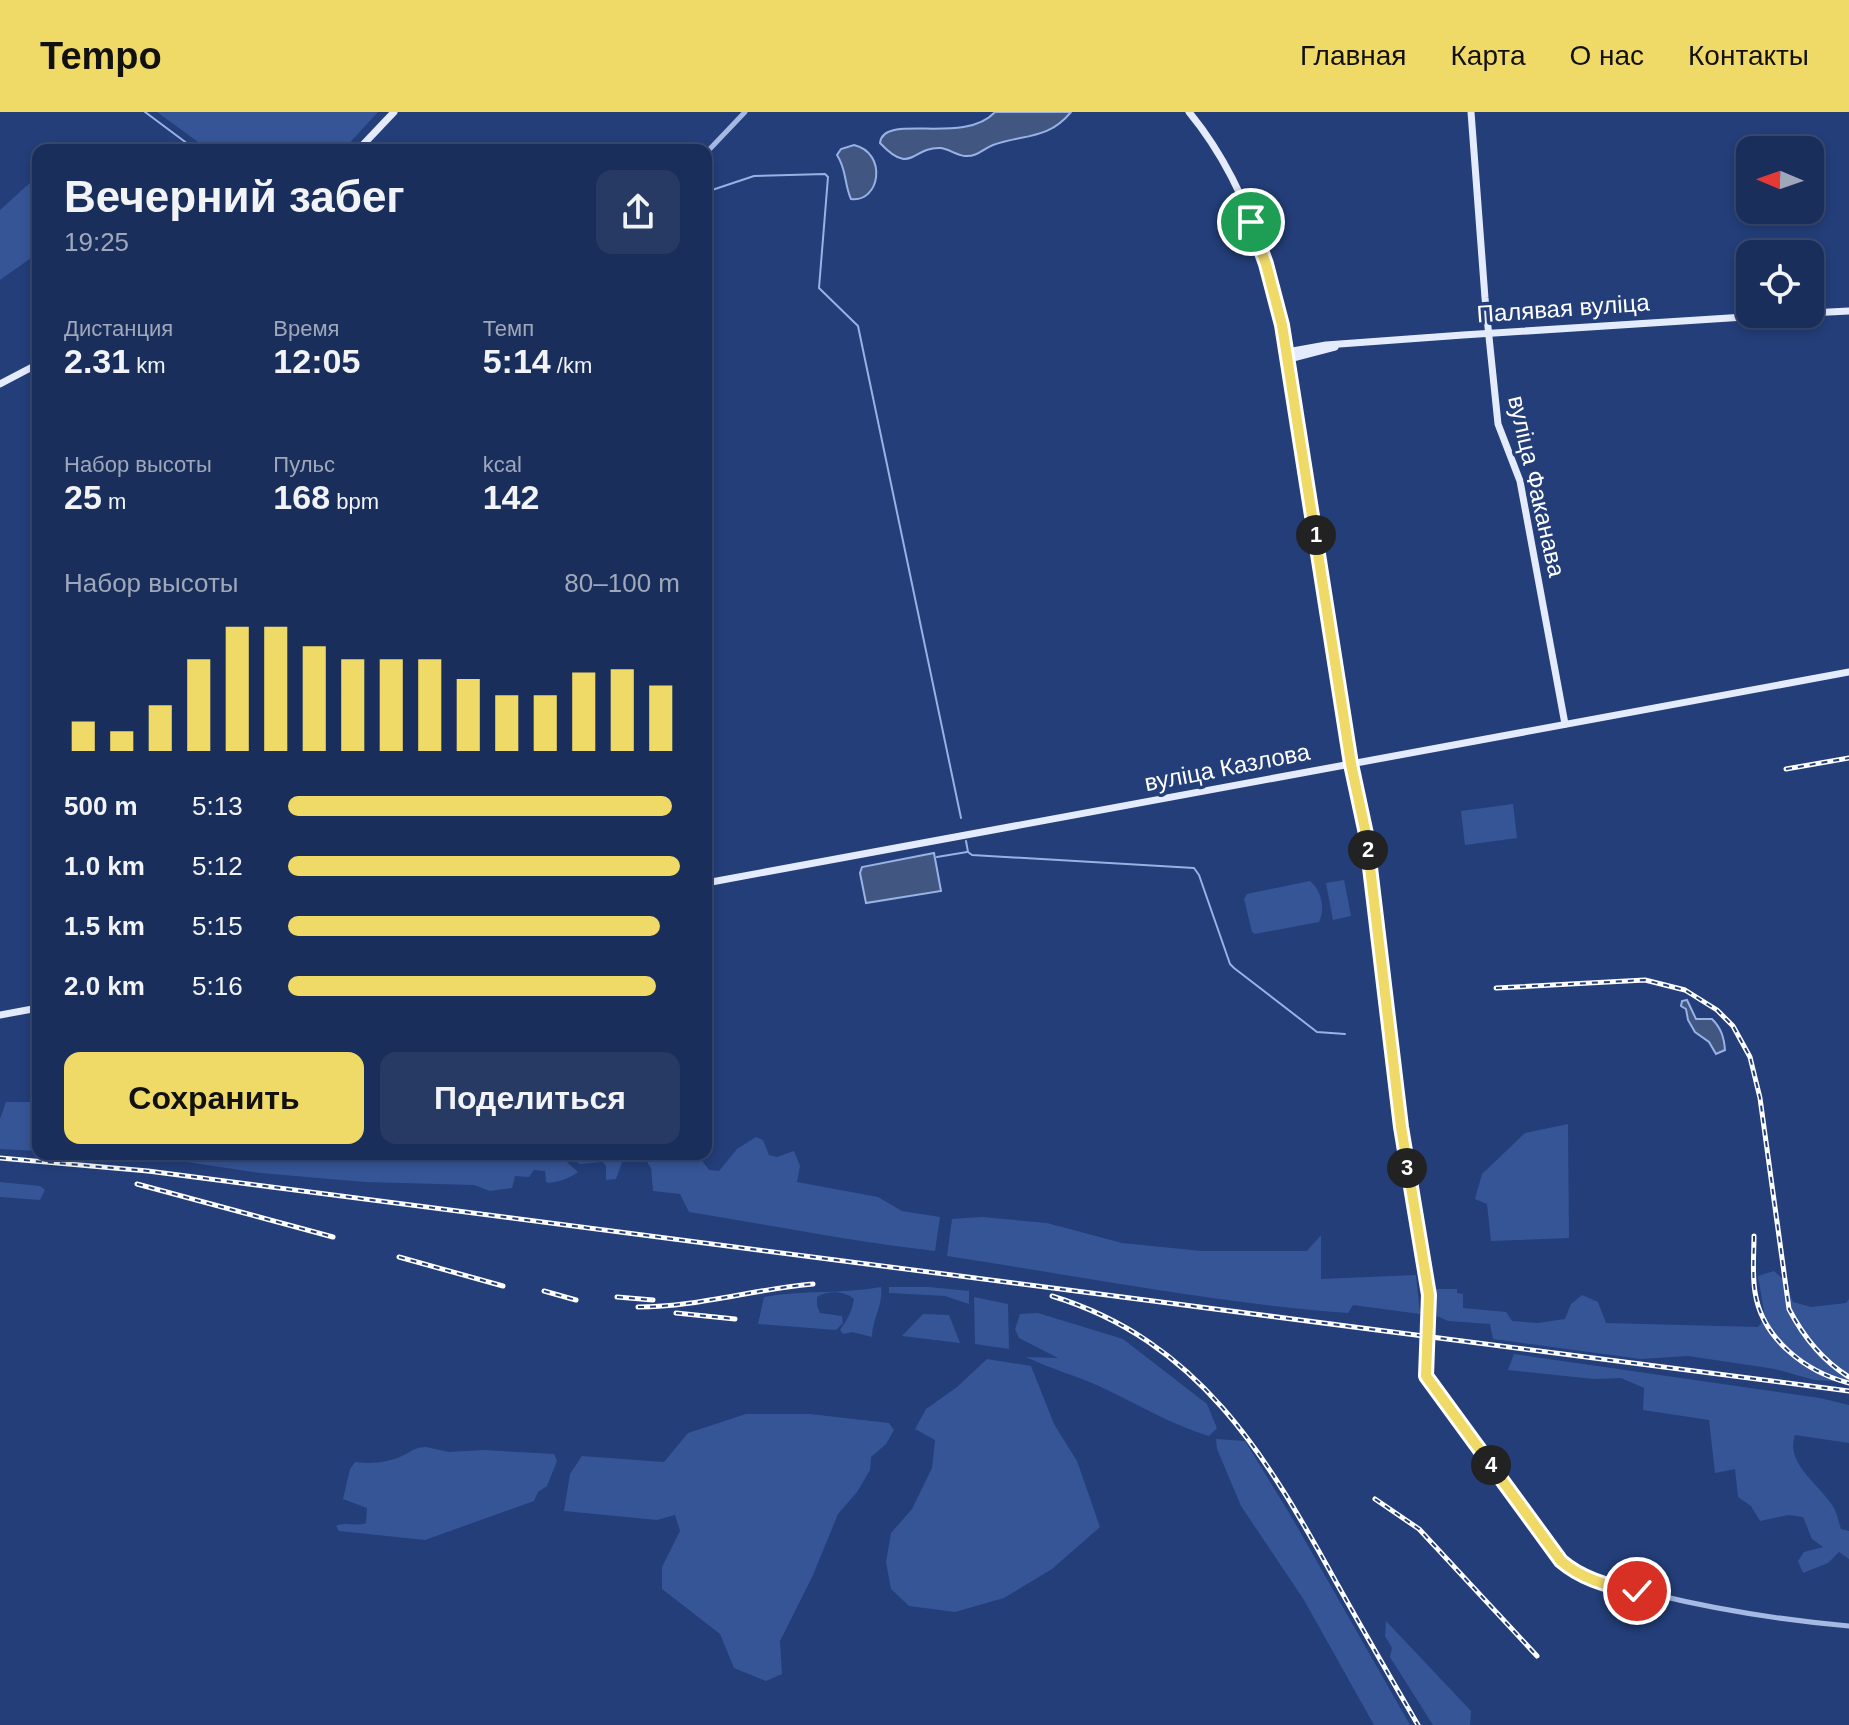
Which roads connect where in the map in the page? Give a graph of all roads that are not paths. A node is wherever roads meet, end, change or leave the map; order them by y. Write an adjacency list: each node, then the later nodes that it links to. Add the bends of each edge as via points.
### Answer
1 (394, 112): 5 (main road)
2 (745, 112): 6 (street)
3 (1189, 112): 11 (main road, via 1217,148 1242,201 1271,279)
4 (1471, 112): 10 (main road, вуліца Факанава)
5 (364, 144)
6 (712, 147)
7 (1849, 311): 8 (main road)
8 (1824, 312)
9 (1736, 318): 10 (main road, Палявая вуліца)
10 (1488, 333): 11 (main road, Палявая вуліца, via 1337,346); 15 (main road, вуліца Факанава, via 1498,424 1520,481)
11 (1288, 356): 16 (main road)
12 (32, 367): 13 (main road)
13 (0, 384)
14 (1849, 672): 15 (main road, вуліца Казлова)
15 (1565, 724): 16 (main road, вуліца Казлова)
16 (1351, 764): 17 (main road, вуліца Казлова); 20 (street, via 1366,834 1399,1114 1429,1295 1426,1376 1569,1568 1616,1588 1743,1614)
17 (712, 882)
18 (32, 1009): 19 (main road)
19 (0, 1015)
20 (1849, 1626)

